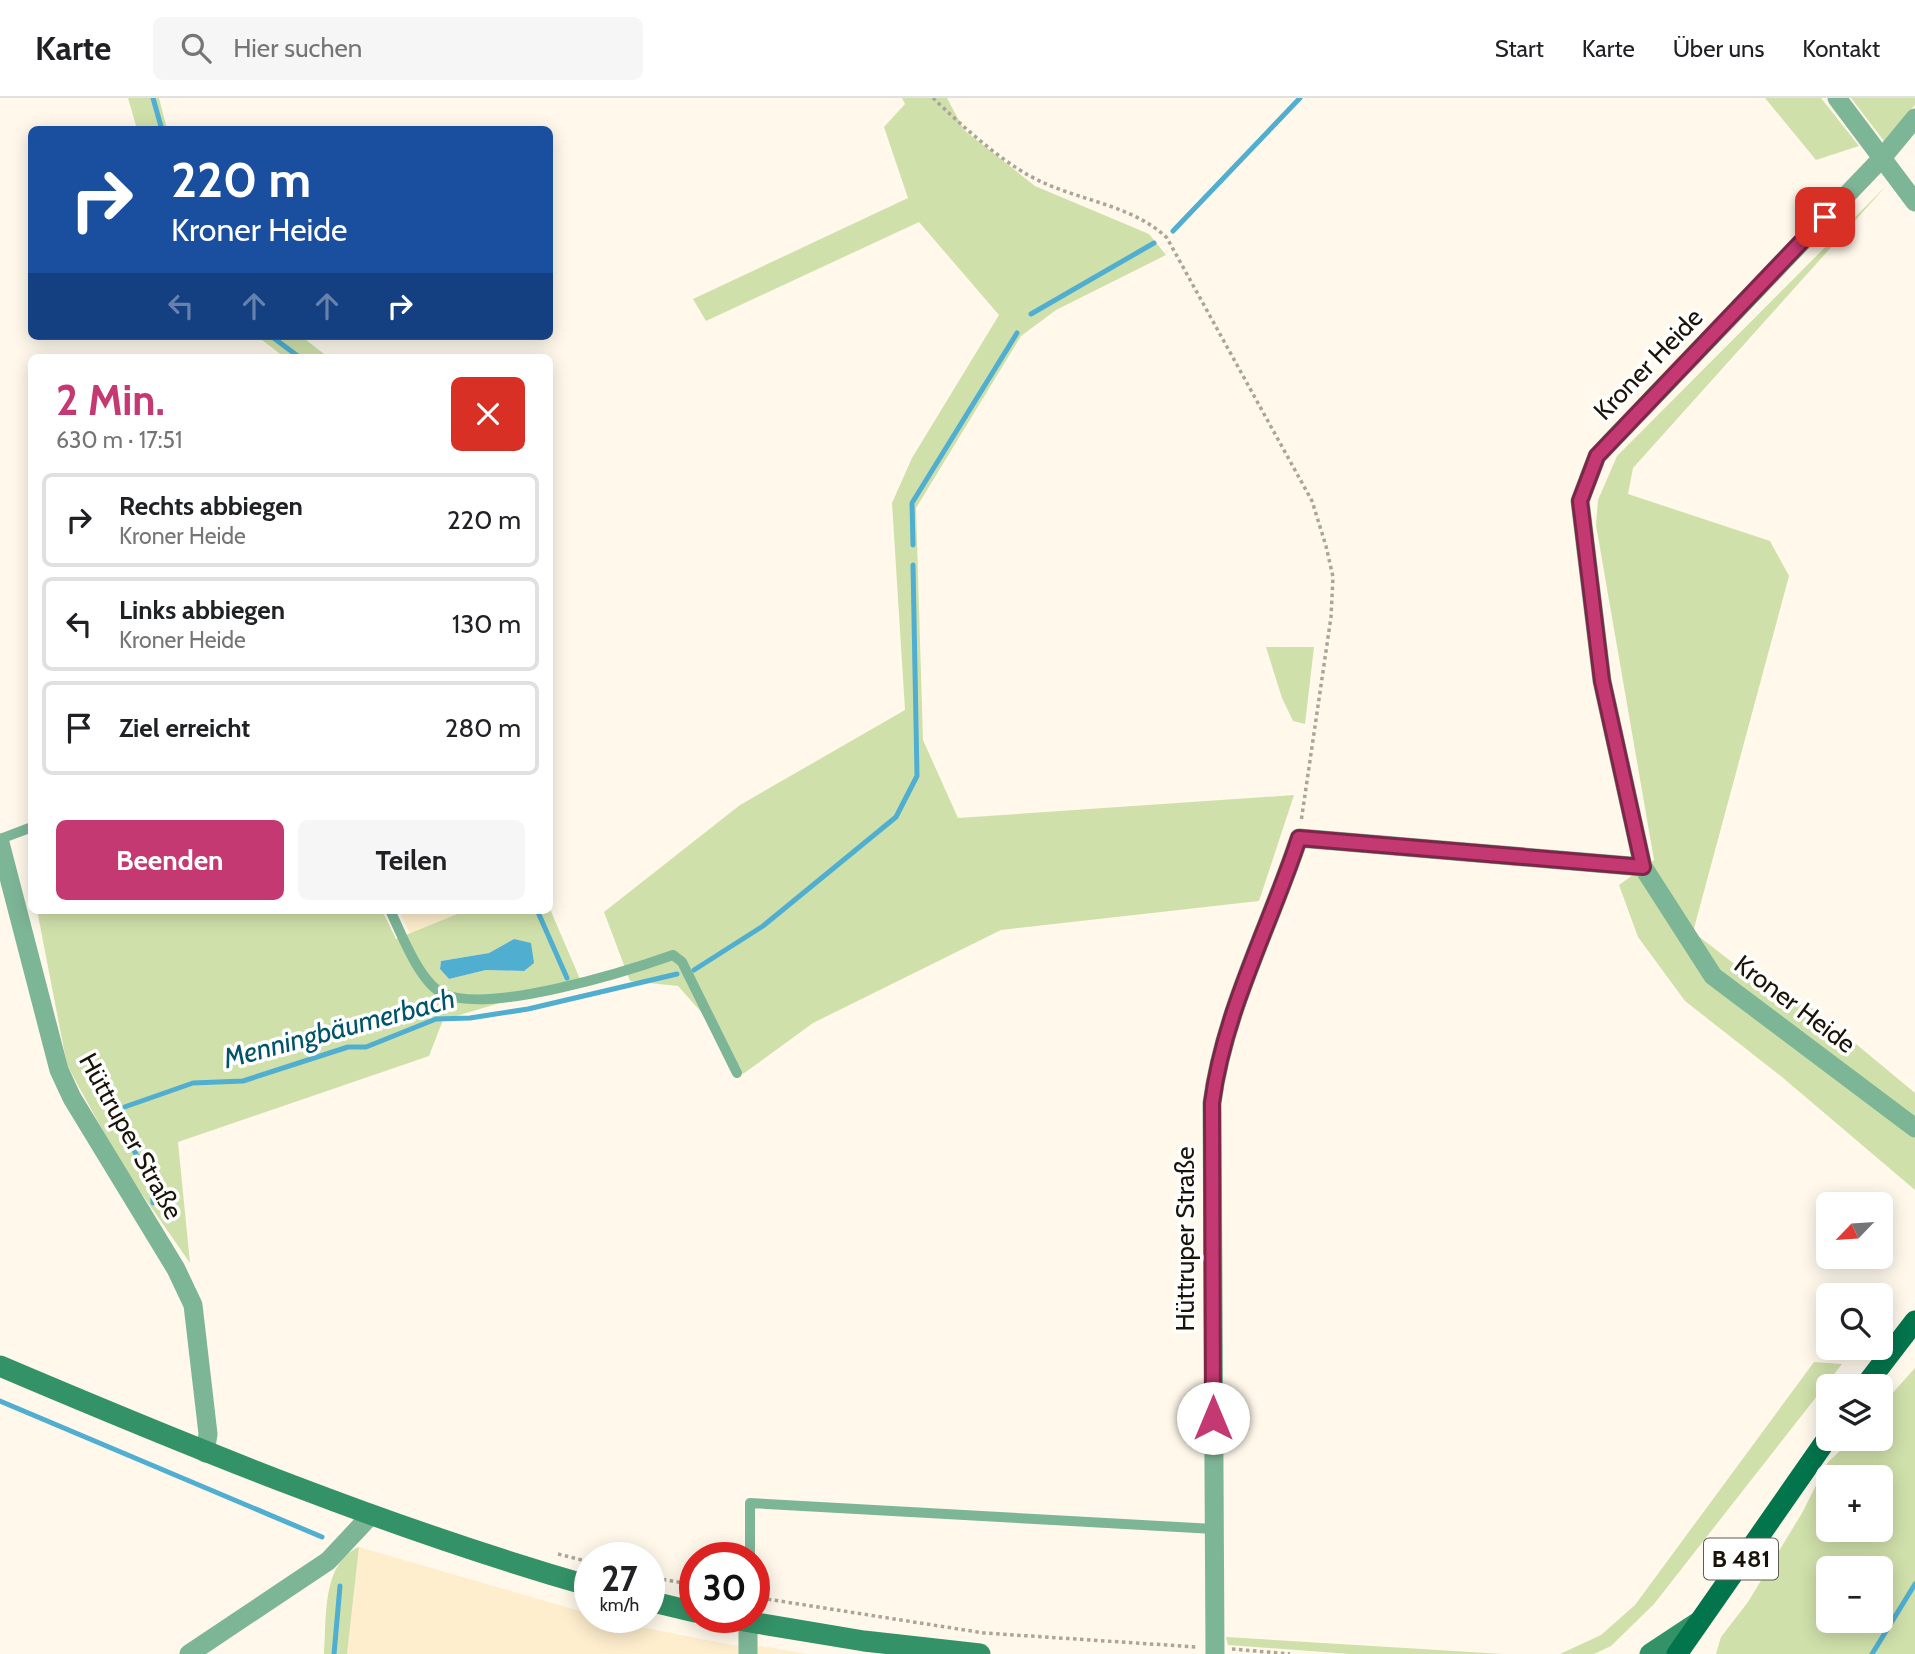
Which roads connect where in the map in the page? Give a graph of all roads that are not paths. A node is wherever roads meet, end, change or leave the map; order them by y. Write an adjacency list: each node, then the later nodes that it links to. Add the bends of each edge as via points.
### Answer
1 (1837, 98): 3 (street)
2 (1915, 118): 3 (street, Kroner Heide)
3 (1882, 158): 4 (street); 7 (street, Kroner Heide, via 1597,456 1580,501 1602,681)
4 (1915, 202)
5 (28, 829): 6 (lane)
6 (0, 841): 15 (street, Hüttruper Straße, via 59,1070 176,1269 192,1305 208,1434)
7 (1643, 867): 10 (street, Kroner Heide, via 1713,976); 17 (street, Hüttruper Straße, via 1299,838 1227,1032 1212,1103)
8 (392, 914): 9 (lane, via 418,968 442,993 466,999 522,995 673,955 682,962)
9 (737, 1073)
10 (1915, 1128)
11 (1915, 1321): 13 (main road)
12 (0, 1366): 15 (main road)
13 (1874, 1374)
14 (1818, 1451): 20 (main road, B 481)
15 (205, 1453): 16 (main road)
16 (372, 1514): 19 (main road); 24 (street, via 328,1561)
17 (1214, 1529): 18 (lane, via 750,1503); 23 (street, Hüttruper Straße)
18 (750, 1542)
19 (574, 1581)
20 (1697, 1623): 27 (main road); 28 (main road, B 481); 29 (main road)
21 (770, 1624): 26 (main road, via 864,1642)
22 (748, 1633): 25 (street)
23 (1215, 1651)
24 (189, 1654)
25 (748, 1654)
26 (980, 1654)
27 (1650, 1654)
28 (1677, 1654)
29 (1694, 1654)

